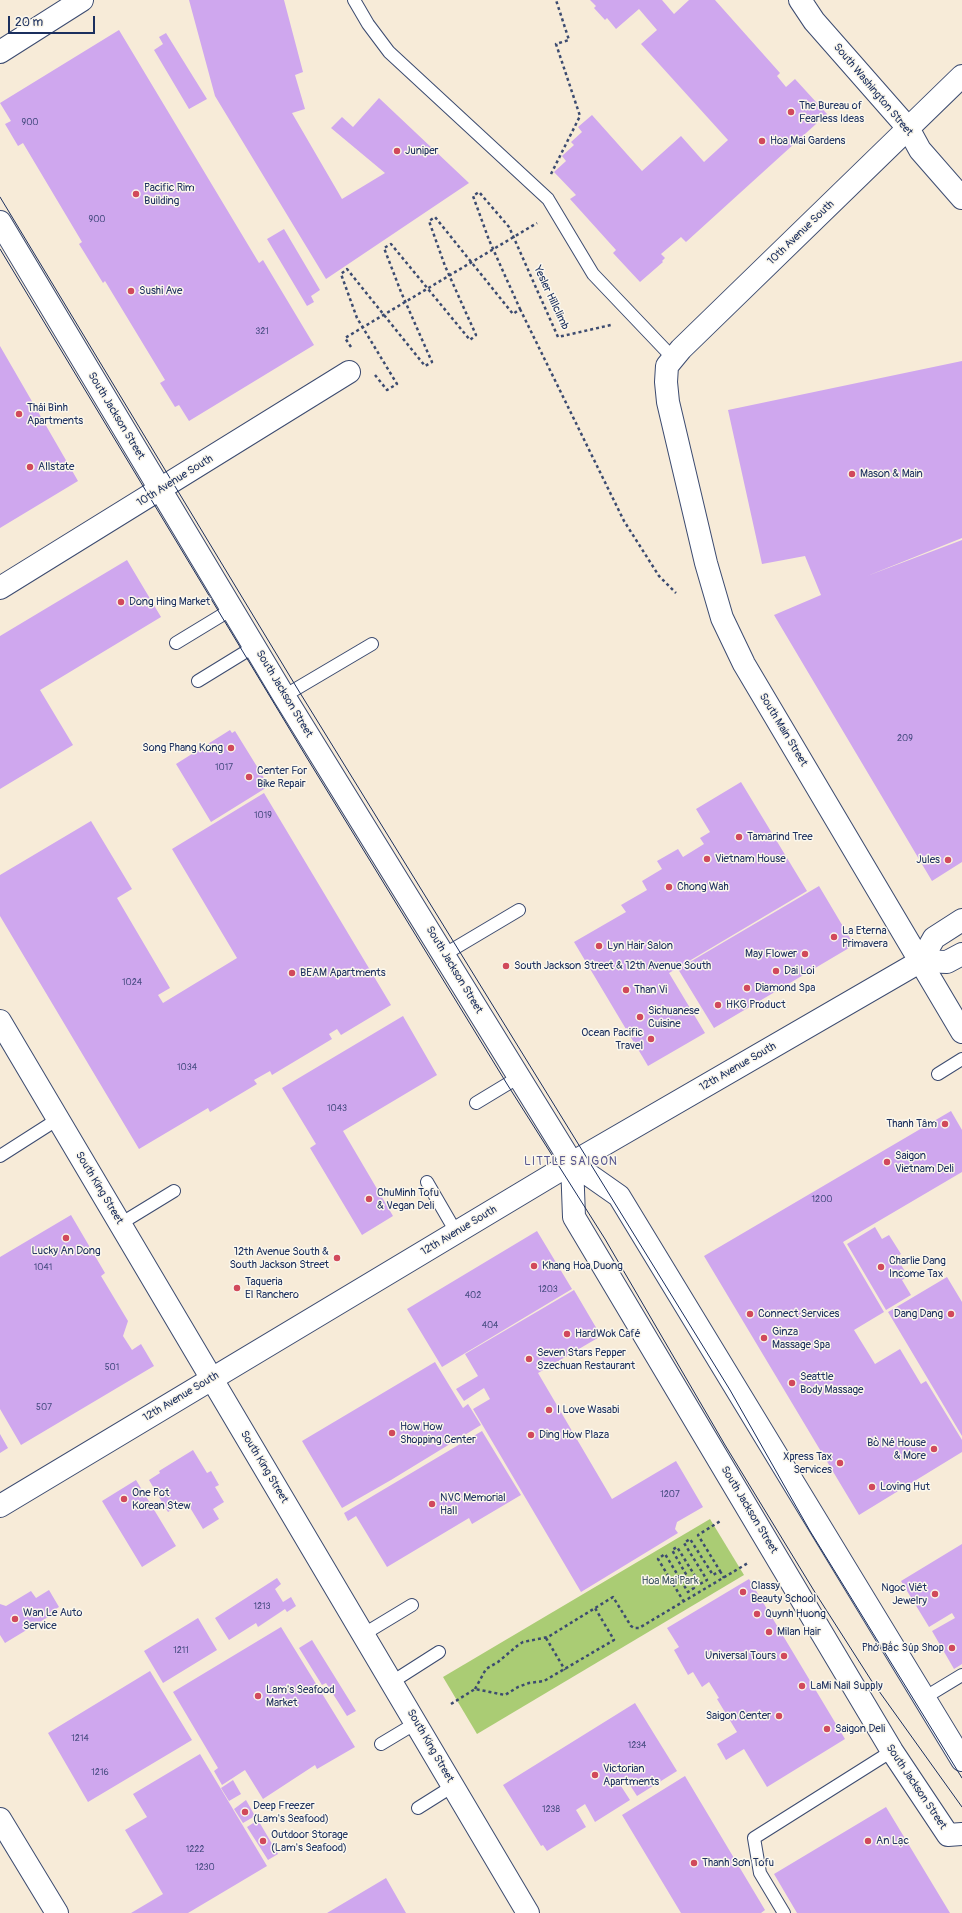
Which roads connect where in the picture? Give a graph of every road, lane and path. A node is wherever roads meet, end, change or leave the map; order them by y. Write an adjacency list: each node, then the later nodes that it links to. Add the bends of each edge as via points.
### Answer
1 (82, 0): 5 (main road)
2 (354, 0): 23 (lane, via 389,52 548,199 593,274)
3 (556, 0): 8 (path, via 569,40 556,44 580,116)
4 (800, 0): 7 (main road, South Washington Street, via 814,21)
5 (0, 52)
6 (962, 76): 7 (main road, 10th Avenue South)
7 (908, 128): 9 (main road, South Washington Street, via 920,150); 23 (main road, 10th Avenue South)
8 (548, 179)
9 (962, 198)
10 (0, 222): 27 (main road, South Jackson Street)
11 (534, 225): 12 (path)
12 (514, 237): 13 (path); 13 (path, Yesler Hillclimb, via 509,227 479,192 473,196); 20 (path, Yesler Hillclimb, via 558,337)
13 (494, 250): 14 (path); 18 (path, Yesler Hillclimb)
14 (472, 262): 15 (path); 15 (path, via 435,217 428,221); 18 (path, via 513,314)
15 (450, 276): 16 (path); 16 (path, via 476,335 470,340)
16 (428, 288): 17 (path); 17 (path, via 391,244 384,248)
17 (406, 302): 19 (path); 19 (path, via 432,362 425,366)
18 (520, 309): 29 (path, Yesler Hillclimb, via 624,521 658,576)
19 (384, 315): 21 (path); 21 (path, via 347,269 341,274 357,318)
20 (614, 324)
21 (363, 327): 22 (path, via 344,338); 24 (path, via 397,384 388,390)
22 (354, 349)
23 (673, 358): 26 (main road, 10th Avenue South, via 667,366)
24 (372, 371)
25 (349, 372): 27 (main road, 10th Avenue South)
26 (668, 402): 40 (main road, South Main Street, via 706,563 722,618 744,664)
27 (160, 490): 28 (main road, 10th Avenue South); 30 (main road, South Jackson Street)
28 (0, 588)
29 (676, 594)
30 (232, 609): 31 (lane); 33 (main road, South Jackson Street)
31 (176, 643)
32 (372, 644): 35 (lane)
33 (255, 646): 34 (lane); 35 (main road, South Jackson Street)
34 (198, 681)
35 (284, 696): 38 (main road, South Jackson Street)
36 (519, 910): 38 (lane)
37 (962, 920): 40 (main road, via 934,938)
38 (445, 954): 45 (main road, South Jackson Street)
39 (962, 954): 40 (main road, via 947,962)
40 (921, 961): 42 (main road, South Main Street); 49 (main road, 12th Avenue South)
41 (0, 1021): 47 (main road, South King Street)
42 (962, 1032)
43 (962, 1059): 44 (lane)
44 (938, 1074)
45 (520, 1077): 46 (lane); 49 (main road, South Jackson Street)
46 (476, 1103)
47 (58, 1119): 48 (lane); 52 (main road, South King Street)
48 (0, 1156)
49 (572, 1162): 53 (main road, 12th Avenue South); 74 (main road, South Jackson Street, via 619,1196); 78 (main road, South Jackson Street, via 574,1217)
50 (427, 1182): 53 (lane)
51 (174, 1191): 52 (lane)
52 (120, 1224): 54 (main road, South King Street)
53 (456, 1232): 54 (main road, 12th Avenue South)
54 (212, 1378): 55 (main road, 12th Avenue South); 67 (main road, South King Street)
55 (0, 1506)
56 (722, 1520): 58 (path, via 698,1535)
57 (748, 1563): 59 (path)
58 (720, 1571): 59 (path); 60 (path, via 713,1575 690,1538 684,1543)
59 (724, 1578): 61 (path)
60 (707, 1580): 61 (path); 62 (path, via 700,1584 677,1546 672,1550)
61 (710, 1586): 63 (path)
62 (694, 1588): 63 (path); 64 (path, via 688,1592 665,1554 658,1559)
63 (698, 1594): 64 (path)
64 (684, 1602): 66 (path, via 639,1628 630,1626 614,1597)
65 (412, 1605): 67 (lane)
66 (595, 1608): 68 (path); 70 (path, via 614,1640)
67 (364, 1634): 72 (main road, South King Street)
68 (546, 1638): 70 (path); 73 (path, via 517,1646 498,1662 486,1668)
69 (439, 1652): 72 (lane)
70 (566, 1670): 73 (path, via 544,1681 529,1682 505,1695)
71 (962, 1675): 74 (lane)
72 (392, 1682): 76 (main road, South King Street)
73 (475, 1689): 75 (path)
74 (924, 1698): 79 (main road, South Jackson Street)
75 (451, 1704)
76 (416, 1723): 77 (lane); 80 (main road, South King Street)
77 (381, 1744)
78 (892, 1751): 83 (main road, South Jackson Street, via 948,1835); 86 (lane, via 754,1838 760,1873)
79 (962, 1760)
80 (453, 1786): 81 (lane); 85 (main road, South King Street)
81 (418, 1808)
82 (0, 1820): 84 (main road)
83 (962, 1834)
84 (57, 1913)
85 (528, 1913)
86 (784, 1913)

